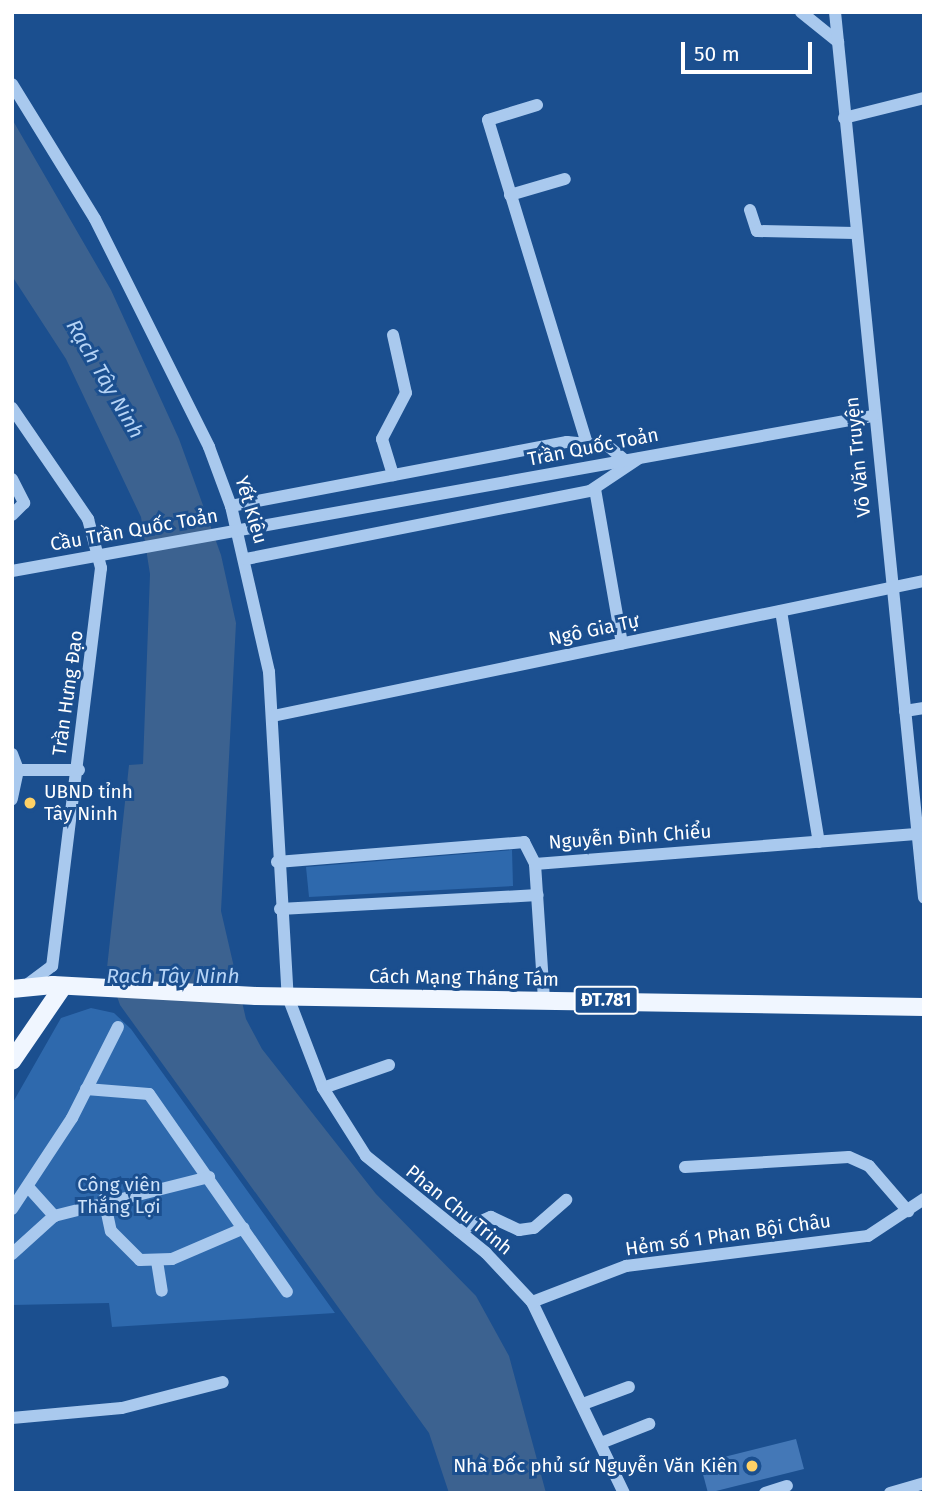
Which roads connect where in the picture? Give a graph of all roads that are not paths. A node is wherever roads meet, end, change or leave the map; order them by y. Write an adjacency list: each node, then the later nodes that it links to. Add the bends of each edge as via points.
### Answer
1 (802, 12): 3 (street)
2 (835, 12): 3 (street, Võ Văn Truyện)
3 (838, 42): 7 (street, Võ Văn Truyện)
4 (12, 84): 21 (street, Yết Kiêu, via 138,300)
5 (924, 98): 7 (street)
6 (537, 105): 9 (street, via 488,120)
7 (844, 118): 11 (street, Võ Văn Truyện)
8 (565, 179): 9 (street)
9 (510, 195): 15 (street)
10 (750, 210): 11 (street, via 757,231)
11 (855, 233): 14 (street, Võ Văn Truyện)
12 (393, 335): 18 (street, via 405,393 382,439)
13 (12, 408): 35 (street, Trần Hưng Đạo, via 88,519 100,552 100,617)
14 (873, 416): 16 (street, Trần Quốc Toản); 27 (street, Võ Văn Truyện)
15 (586, 441): 17 (street); 18 (street)
16 (640, 458): 17 (street, Trần Quốc Toản); 20 (street)
17 (626, 461): 23 (street, Trần Quốc Toản)
18 (393, 475): 21 (street)
19 (12, 479): 22 (street, via 24,503)
20 (595, 489): 24 (street); 29 (street)
21 (231, 506): 24 (street, Yết Kiêu)
22 (12, 515)
23 (321, 517): 25 (street, Cầu Trần Quốc Toản)
24 (246, 559): 32 (street, Yết Kiêu)
25 (12, 571)
26 (924, 581): 27 (street, Ngô Gia Tự)
27 (890, 588): 28 (street, Ngô Gia Tự); 31 (street, Võ Văn Truyện)
28 (781, 611): 29 (street, Ngô Gia Tự); 38 (street)
29 (622, 644): 32 (street, Ngô Gia Tự)
30 (924, 708): 31 (street)
31 (905, 711): 37 (street, Võ Văn Truyện)
32 (272, 716): 39 (street, Yết Kiêu)
33 (12, 754): 34 (street)
34 (18, 770): 35 (street); 36 (street)
35 (79, 770): 45 (street, Trần Hưng Đạo)
36 (12, 799)
37 (916, 834): 38 (street, Nguyễn Đình Chiểu); 41 (street, Võ Văn Truyện)
38 (819, 842): 40 (street, Nguyễn Đình Chiểu)
39 (277, 862): 40 (street, Nguyễn Đình Chiểu, via 520,841); 44 (street, Yết Kiêu)
40 (535, 864): 42 (street)
41 (923, 872): 43 (street, Võ Văn Truyện)
42 (537, 895): 44 (street); 49 (street)
43 (924, 898)
44 (280, 909): 48 (street, Yết Kiêu)
45 (52, 966): 46 (street); 47 (street)
46 (69, 989): 47 (main road, via 53,994); 48 (main road, Cách Mạng Tháng Tám / ĐT.781); 52 (main road)
47 (19, 990)
48 (288, 997): 49 (main road, Cách Mạng Tháng Tám / ĐT.781); 54 (street, Phan Chu Trinh)
49 (544, 999): 50 (main road, Cách Mạng Tháng Tám / ĐT.781)
50 (924, 1007)
51 (118, 1027): 55 (street)
52 (12, 1061)
53 (389, 1065): 54 (street)
54 (323, 1088): 66 (street, Phan Chu Trinh, via 366,1156)
55 (86, 1089): 57 (street, via 149,1094); 58 (street)
56 (685, 1167): 63 (street, via 849,1157 869,1166)
57 (209, 1177): 59 (street); 65 (street)
58 (29, 1188): 62 (street); 64 (street)
59 (104, 1199): 64 (street); 68 (street, via 111,1231 130,1254)
60 (924, 1199): 63 (street, Hẻm số 1 Phan Bội Châu)
61 (566, 1200): 66 (street, via 534,1228 519,1230 491,1217)
62 (12, 1209)
63 (908, 1210): 71 (street, Hẻm số 1 Phan Bội Châu, via 868,1236 626,1266)
64 (54, 1216): 67 (street)
65 (244, 1228): 68 (street); 70 (street)
66 (459, 1231): 71 (street, Phan Chu Trinh)
67 (12, 1254)
68 (158, 1261): 69 (street)
69 (162, 1291)
70 (287, 1292)
71 (532, 1302): 74 (street, Phan Chu Trinh)
72 (223, 1382): 75 (street, via 122,1408)
73 (629, 1387): 74 (street)
74 (583, 1404): 77 (street, Phan Chu Trinh)
75 (12, 1418)
76 (649, 1424): 77 (street)
77 (601, 1443): 80 (street, Phan Chu Trinh)
78 (924, 1483): 82 (street)
79 (786, 1486): 81 (street)
80 (624, 1493)
81 (765, 1493)
82 (890, 1493)

